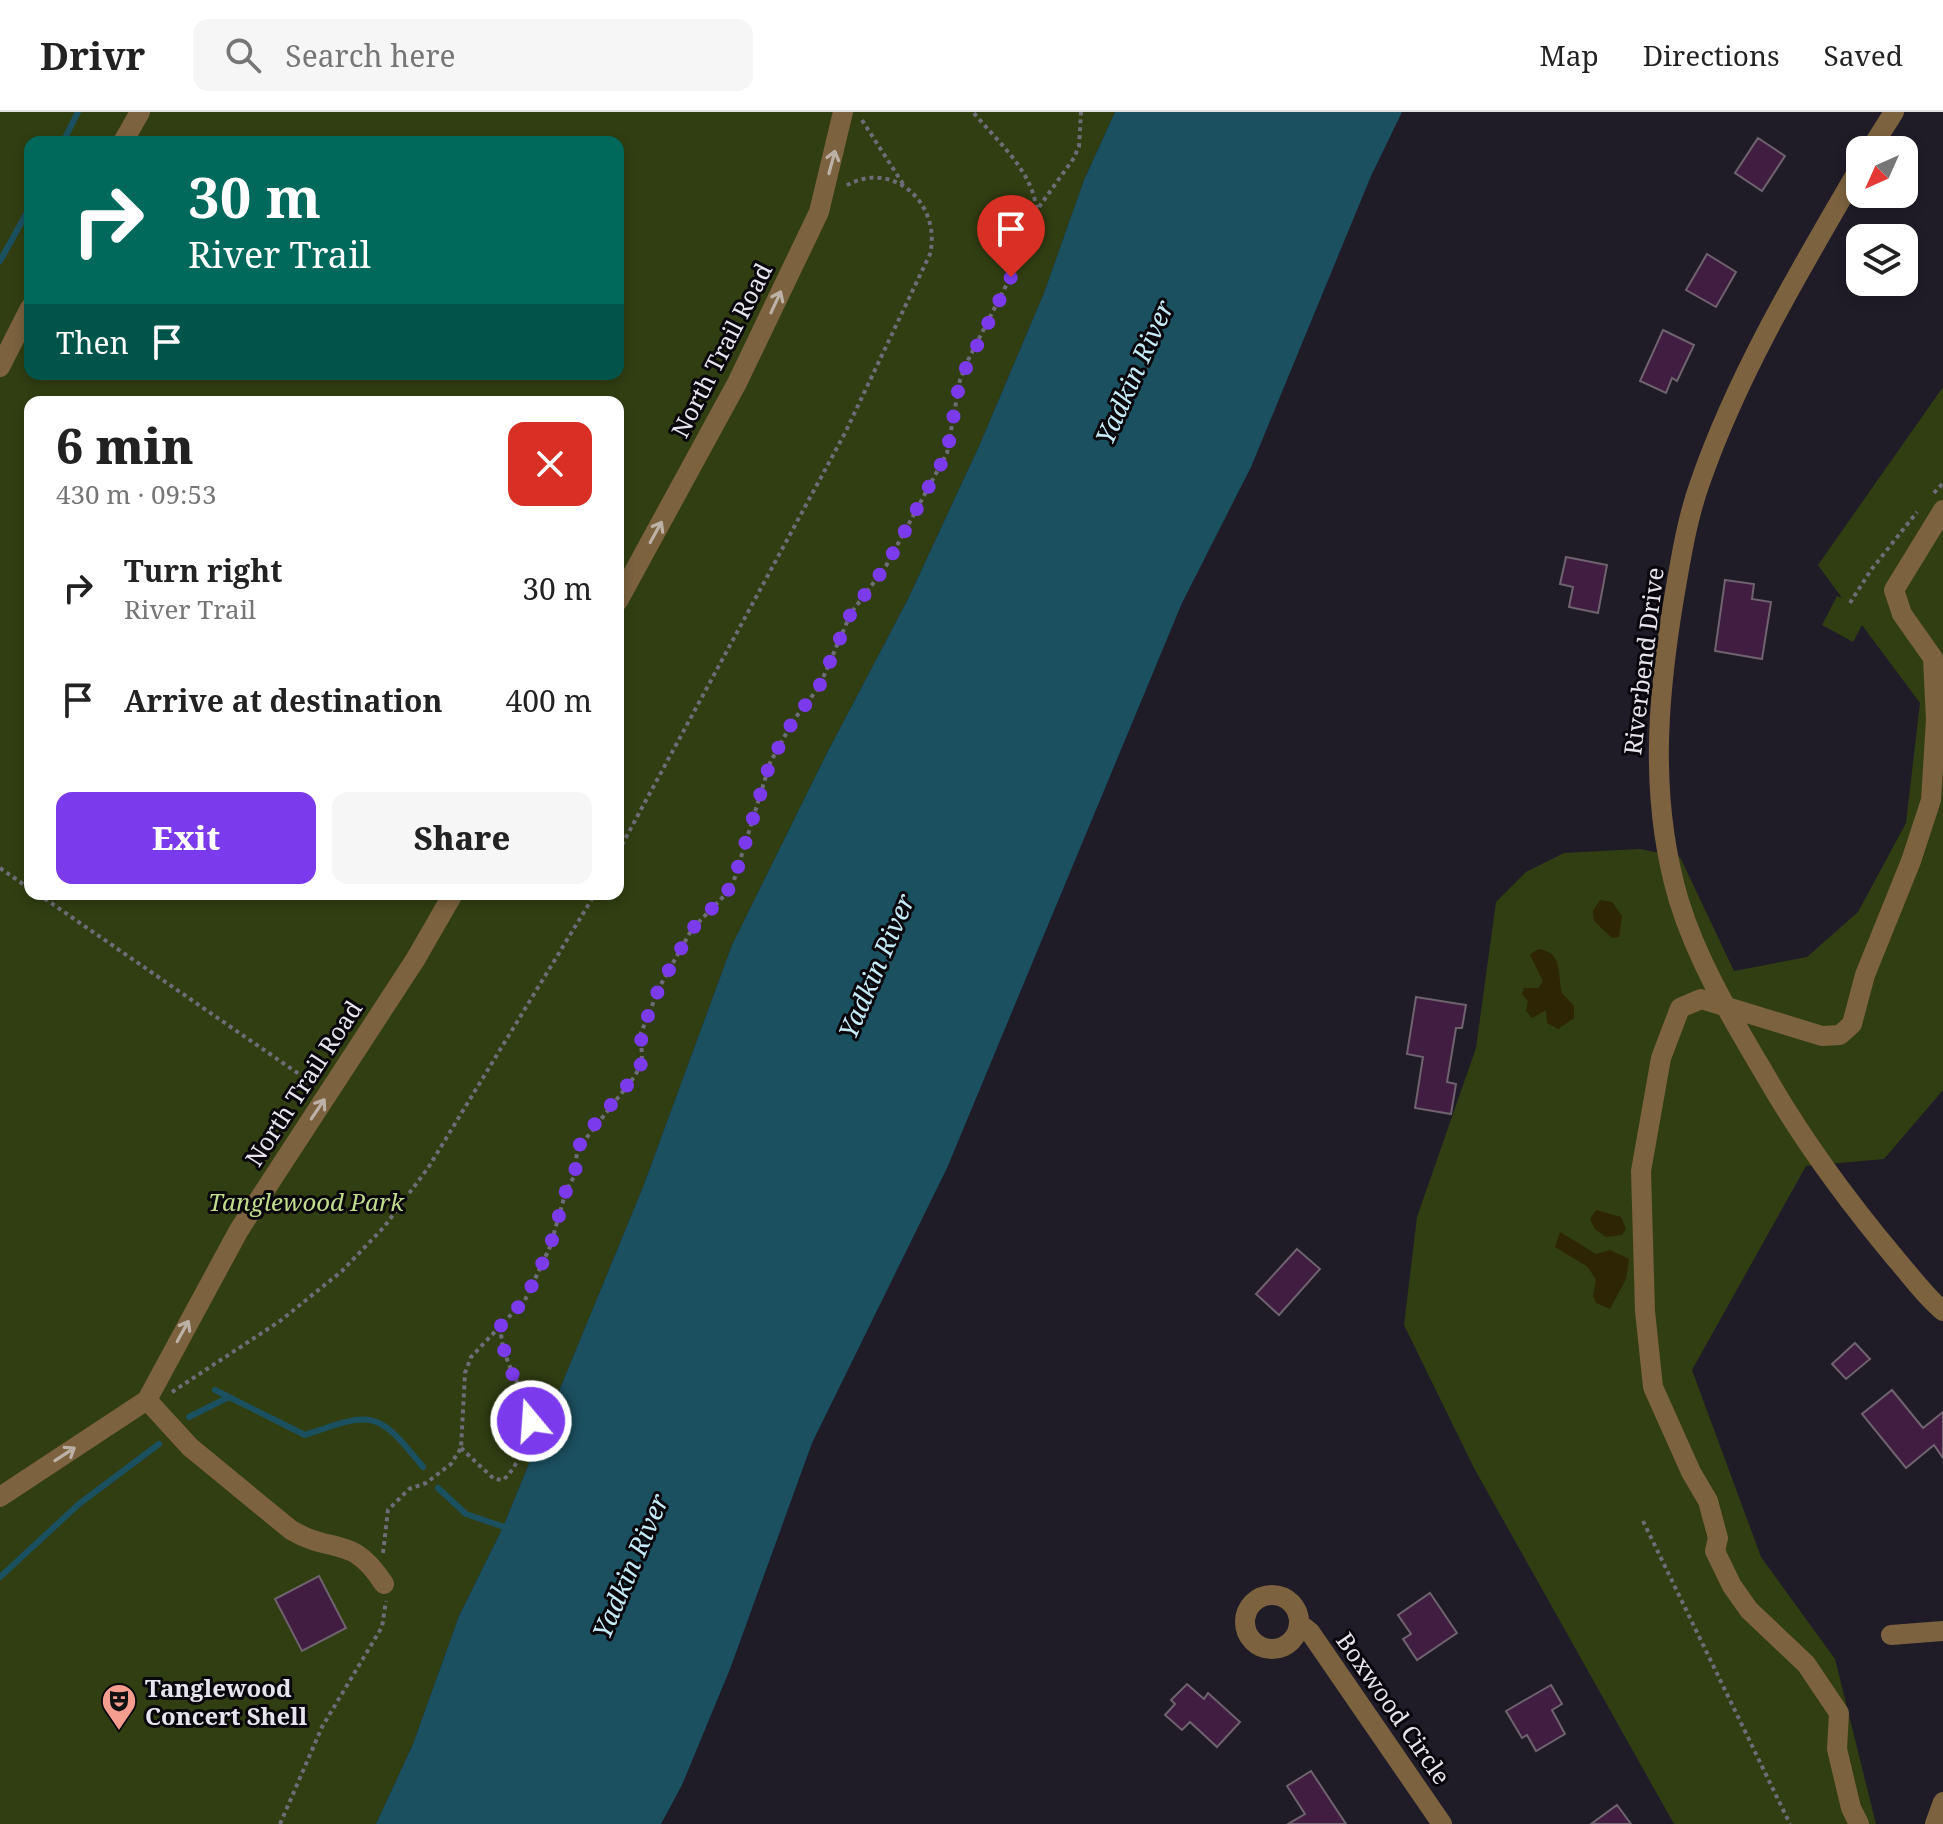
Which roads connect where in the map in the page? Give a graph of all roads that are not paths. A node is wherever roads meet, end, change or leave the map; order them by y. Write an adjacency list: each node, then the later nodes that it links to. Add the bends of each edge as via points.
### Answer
1 (140, 112): 4 (street)
2 (843, 112): 10 (street, North Trail Road, one-way to 2, via 737,383 819,212)
3 (1894, 112): 5 (street)
4 (126, 136)
5 (1879, 136)
6 (1846, 193): 12 (street, Riverbend Drive, via 1715,443 1689,518 1669,629 1656,741 1664,834 1680,903)
7 (24, 320): 8 (street)
8 (0, 367)
9 (1935, 505): 12 (street, via 1894,590 1902,614 1933,658 1931,800 1865,975 1852,1024 1840,1035 1822,1036)
10 (624, 590)
11 (449, 900): 14 (street, North Trail Road, one-way to 11, via 239,1230)
12 (1724, 1005): 13 (street, Riverbend Drive, via 1784,1107 1854,1209); 22 (street, via 1701,999 1680,1008 1661,1058 1641,1171 1653,1387 1708,1501 1718,1538 1715,1551 1732,1586 1749,1610 1806,1664 1839,1713 1837,1749)
13 (1943, 1311)
14 (147, 1400): 15 (street, North Trail Road, one-way to 14); 16 (street, via 190,1447 291,1530 353,1550 369,1561)
15 (0, 1497)
16 (384, 1584)
17 (1300, 1624): 21 (street, Boxwood Circle)
18 (1943, 1631): 19 (street)
19 (1891, 1635)
20 (1943, 1802): 23 (street)
21 (1442, 1824)
22 (1859, 1824)
23 (1935, 1824)

